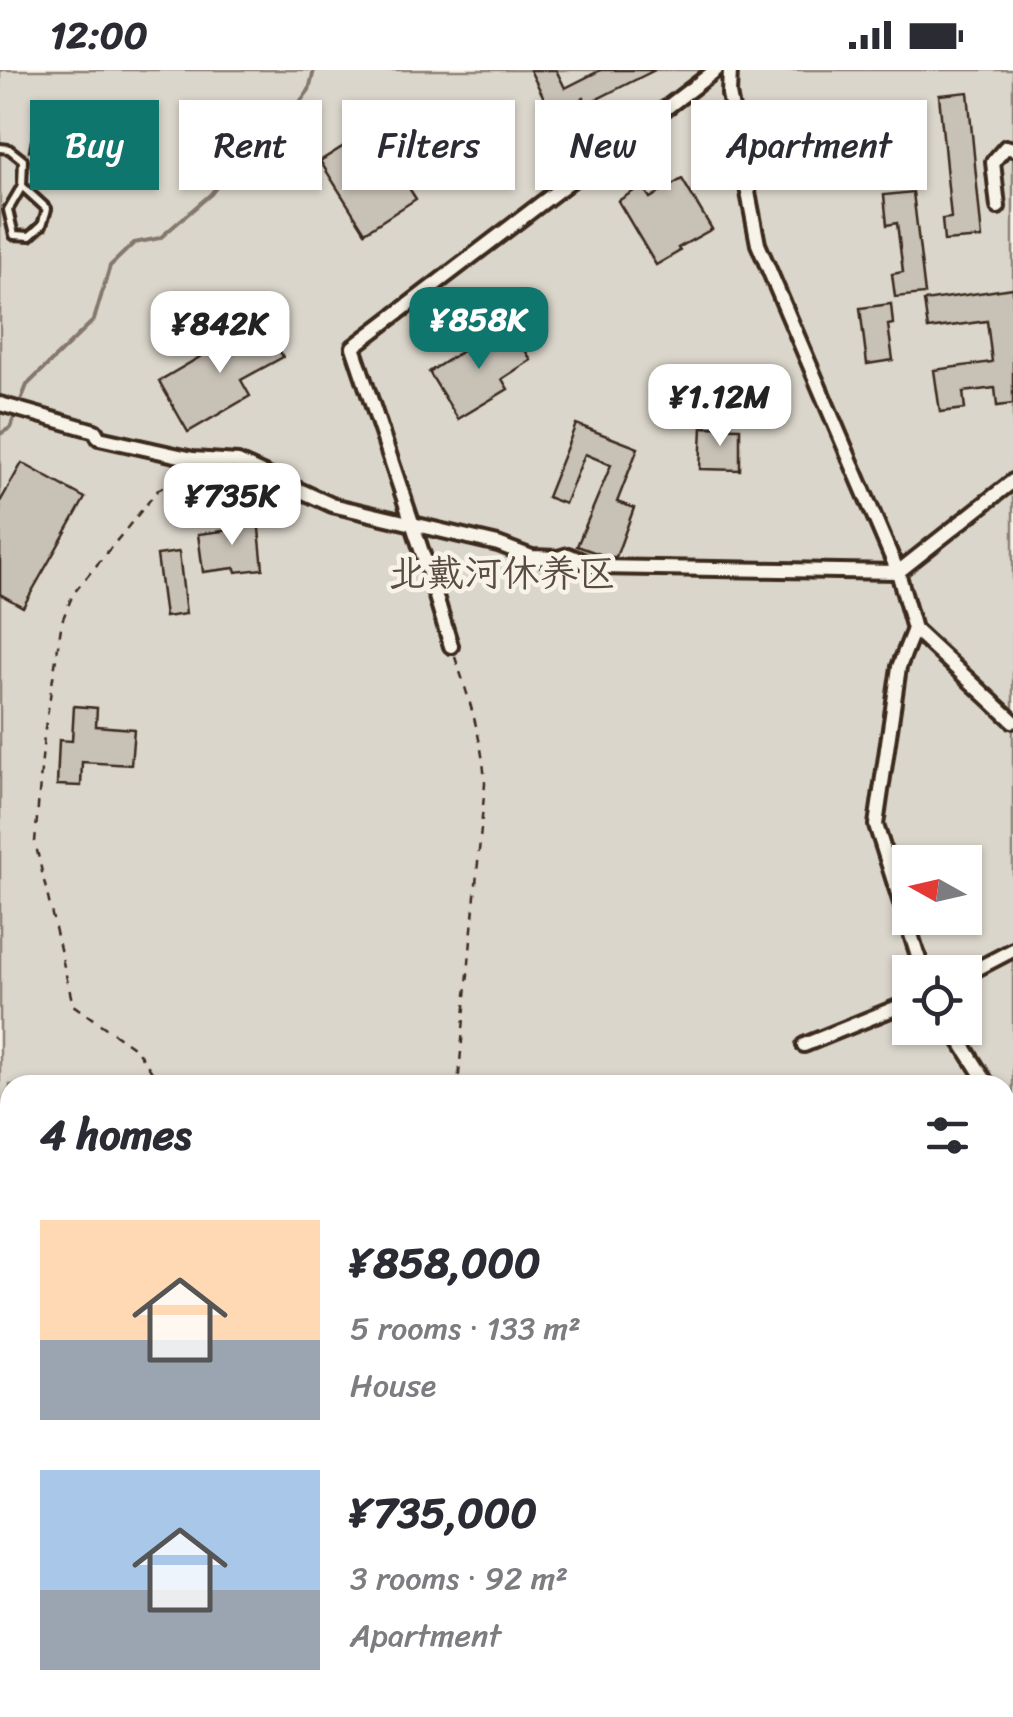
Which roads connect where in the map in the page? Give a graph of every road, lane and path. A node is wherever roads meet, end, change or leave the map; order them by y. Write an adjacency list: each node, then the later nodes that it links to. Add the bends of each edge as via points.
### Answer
1 (716, 70): 10 (street, via 353,348)
2 (730, 70): 11 (street, via 758,244)
3 (0, 148): 5 (lane, via 23,160)
4 (1013, 149): 6 (street, via 1006,147 993,162)
5 (22, 186): 5 (lane, via 8,210 14,235 30,236 47,209)
6 (998, 207)
7 (0, 404): 10 (street, via 95,431 99,438 238,462 332,505)
8 (210, 469): 21 (path, via 159,489 72,594 44,735 35,842 72,1004 136,1049)
9 (1013, 481): 11 (street)
10 (412, 524): 11 (street, via 532,557 568,555 597,567); 13 (street)
11 (898, 572): 12 (street)
12 (914, 629): 14 (street); 16 (street, via 900,668 876,825)
13 (450, 646): 22 (path, via 468,694 485,784)
14 (1013, 721)
15 (1013, 950): 17 (street)
16 (917, 955)
17 (982, 966)
18 (892, 1009): 19 (street)
19 (804, 1045)
20 (963, 1045): 23 (street)
21 (154, 1075)
22 (459, 1075)
23 (982, 1075)

